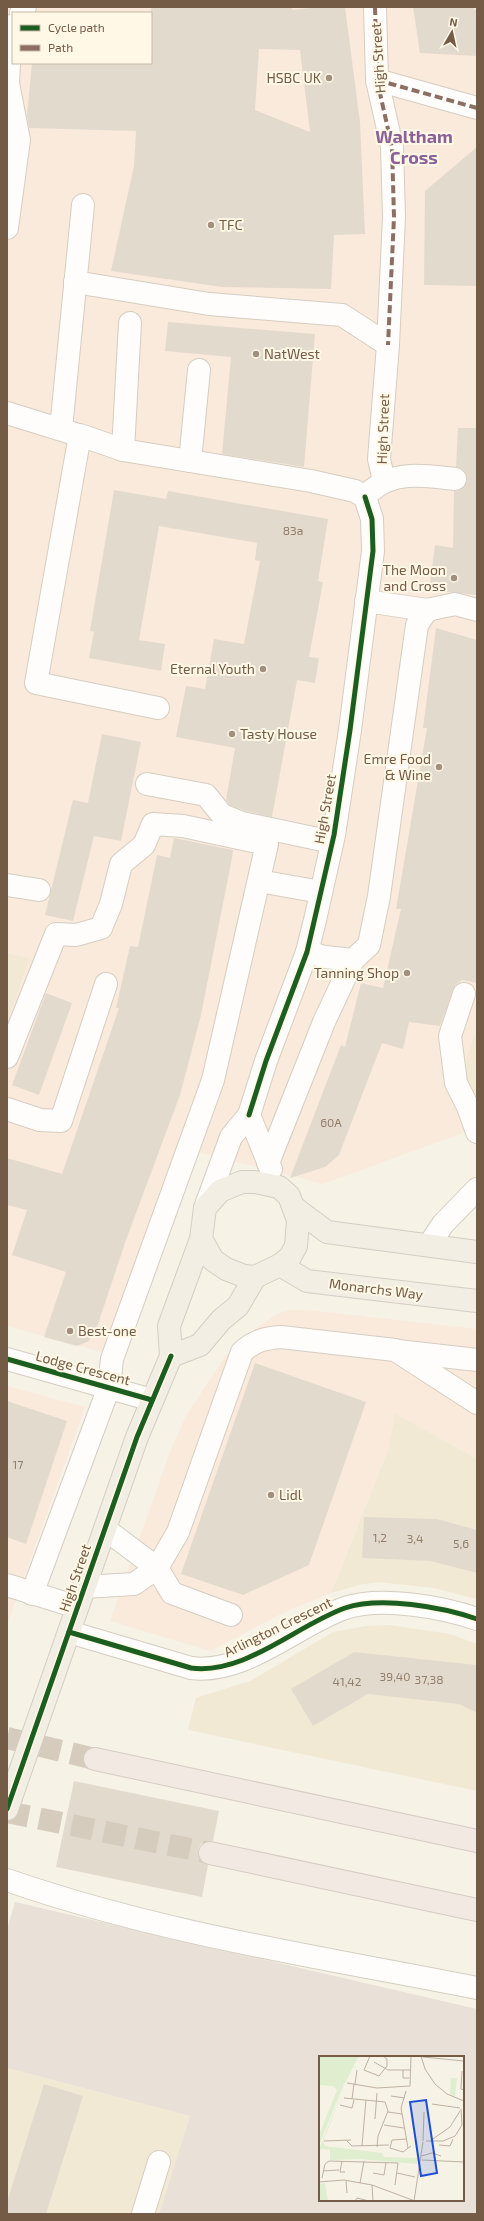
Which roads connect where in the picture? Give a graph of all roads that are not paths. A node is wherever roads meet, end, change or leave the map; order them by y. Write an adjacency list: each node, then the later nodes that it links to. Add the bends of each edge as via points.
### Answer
1 (375, 7): 3 (street, High Street)
2 (12, 34): 4 (street)
3 (377, 80): 5 (street); 10 (street, High Street, via 392,147 394,217)
4 (8, 83): 7 (street, via 19,140)
5 (477, 108)
6 (83, 205): 8 (street)
7 (7, 228)
8 (75, 282): 10 (street, via 210,304 342,316); 13 (street)
9 (130, 323): 14 (street)
10 (388, 345): 17 (street, High Street, via 379,459)
11 (199, 370): 15 (street)
12 (7, 413): 13 (street)
13 (71, 432): 14 (street); 22 (street, via 36,683)
14 (123, 450): 15 (street)
15 (190, 461): 18 (street, via 319,482 355,491)
16 (455, 479): 17 (street, via 410,475)
17 (384, 481): 18 (street, High Street)
18 (365, 497): 19 (street, High Street, via 372,519 373,551)
19 (366, 601): 20 (street); 24 (street, High Street, via 350,730)
20 (427, 610): 21 (street, via 455,604); 30 (street, via 417,625 379,896 369,945)
21 (477, 610)
22 (158, 708)
23 (146, 784): 24 (street, via 206,795 222,815 242,823)
24 (332, 842): 28 (street, High Street)
25 (259, 881): 28 (street); 33 (street, via 268,844 183,826 153,824 144,845 121,864 111,904 101,928 76,935 56,934); 52 (street, via 213,1080 112,1359)
26 (7, 884): 27 (street)
27 (39, 890)
28 (321, 892): 29 (street, High Street)
29 (307, 952): 30 (street); 35 (street, High Street, via 266,1061)
30 (353, 960): 37 (street, via 324,1022)
31 (106, 984): 34 (street, via 61,1122 40,1120)
32 (464, 994): 36 (street, via 450,1036 456,1083)
33 (7, 1058)
34 (7, 1109)
35 (249, 1115): 37 (street); 40 (street, High Street, via 231,1137)
36 (477, 1132)
37 (268, 1163): 38 (street)
38 (279, 1187): 40 (main road, via 242,1182 220,1191); 41 (main road, via 289,1196)
39 (477, 1190): 43 (street, via 443,1224)
40 (205, 1208): 42 (main road)
41 (295, 1208): 43 (main road, via 326,1232); 45 (main road, via 298,1220 296,1246 290,1257)
42 (201, 1239): 46 (main road, via 213,1260 226,1269 244,1276); 49 (main road, High Street, via 169,1326)
43 (429, 1245): 44 (main road)
44 (477, 1252)
45 (280, 1265): 46 (main road); 47 (main road, Monarchs Way, via 307,1281)
46 (255, 1276): 49 (main road, via 238,1306 221,1320 200,1345)
47 (477, 1301)
48 (395, 1350): 51 (street); 54 (street); 56 (street, via 281,1337 264,1338 250,1344 242,1352 178,1532)
49 (171, 1356): 53 (main road, High Street)
50 (7, 1359): 52 (street, Lodge Crescent)
51 (477, 1360)
52 (108, 1387): 53 (street, Lodge Crescent); 59 (street)
53 (152, 1400): 55 (main road, High Street)
54 (477, 1402)
55 (105, 1529): 56 (street); 58 (main road, High Street)
56 (156, 1568): 58 (street, via 134,1584); 61 (street, via 172,1593)
57 (7, 1585): 59 (street)
58 (84, 1587): 60 (main road, High Street)
59 (32, 1594): 60 (street)
60 (77, 1607): 63 (main road, High Street)
61 (232, 1615)
62 (477, 1619): 63 (street, Arlington Crescent, via 430,1606 369,1604 345,1608 233,1664 205,1670)
63 (68, 1632): 65 (main road, High Street)
64 (95, 1759): 66 (highway)
65 (7, 1810)
66 (477, 1841)
67 (210, 1853): 69 (highway)
68 (7, 1880): 70 (street, via 45,1893 186,1930)
69 (477, 1910)
70 (477, 1988)
71 (159, 2162): 72 (street)
72 (143, 2214)

